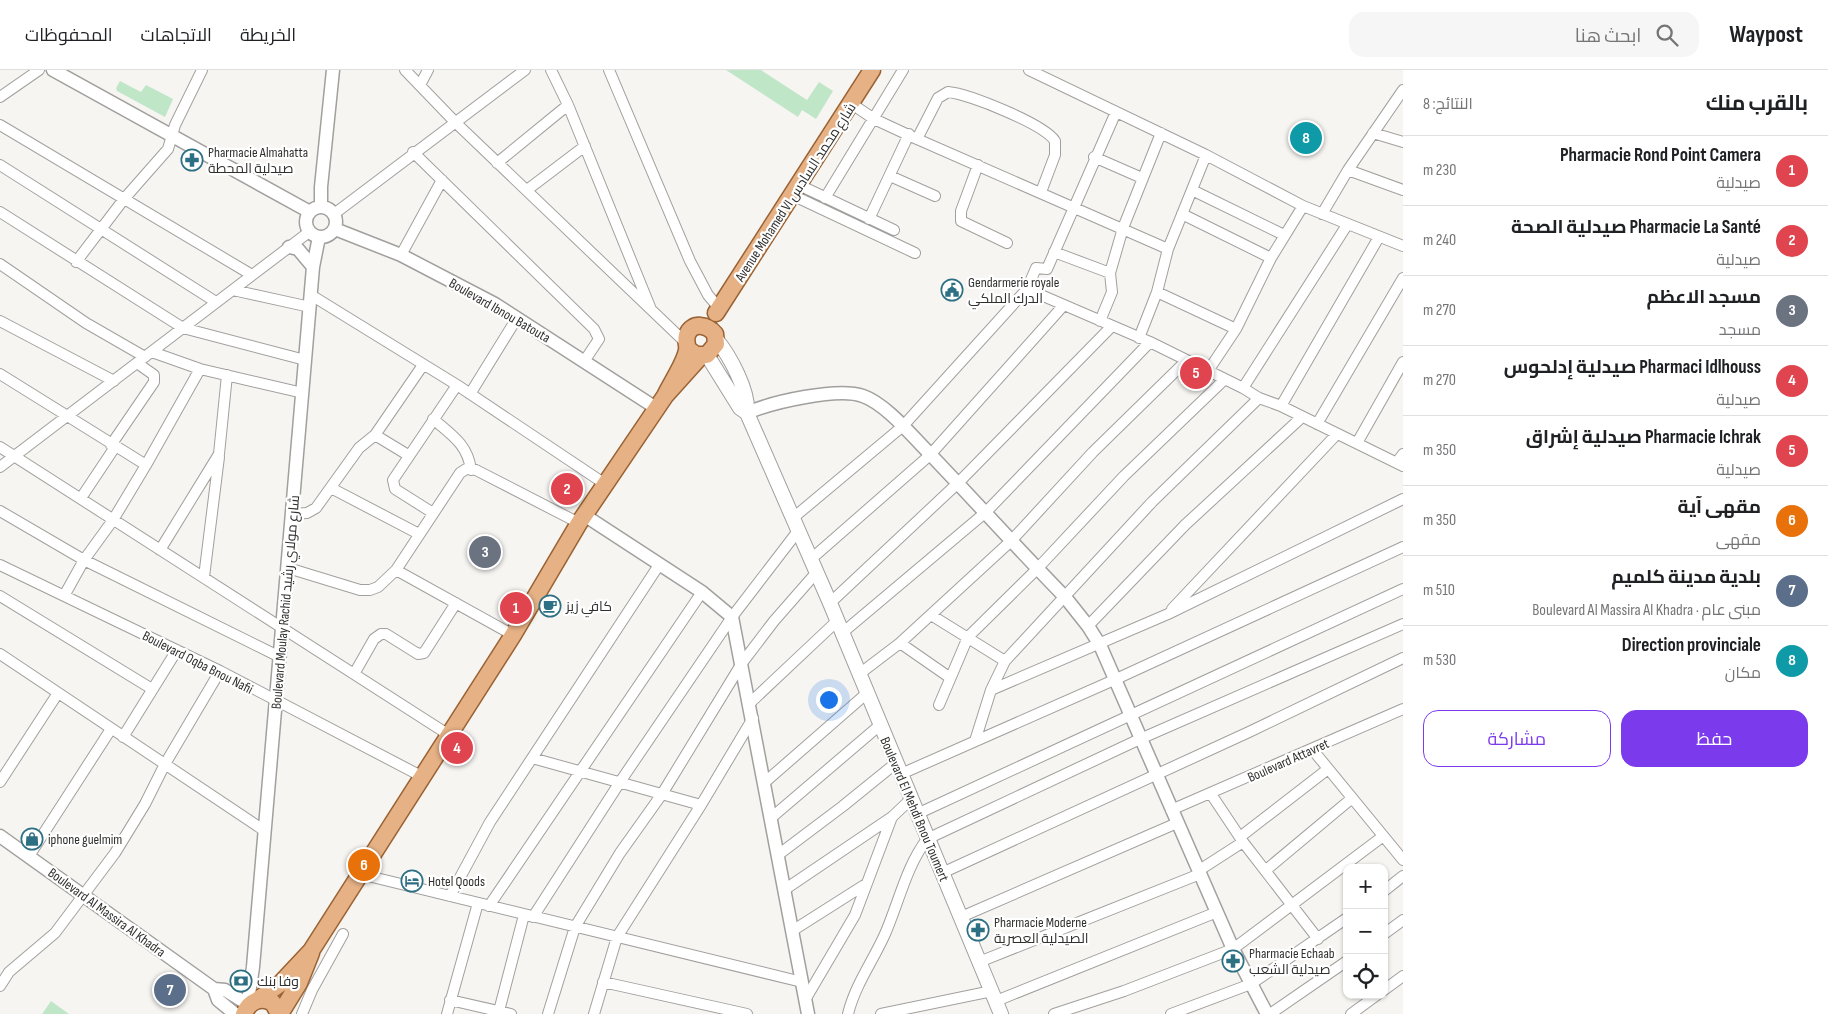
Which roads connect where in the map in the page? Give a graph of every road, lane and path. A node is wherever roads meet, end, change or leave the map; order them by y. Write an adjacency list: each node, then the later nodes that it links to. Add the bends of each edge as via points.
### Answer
1 (39, 70): 15 (street)
2 (53, 70): 25 (street)
3 (202, 70): 25 (street, via 175,125)
4 (333, 70): 48 (street)
5 (405, 70): 13 (street)
6 (428, 70): 13 (street)
7 (524, 70): 20 (street)
8 (551, 70): 17 (street)
9 (609, 70): 83 (street, via 690,261)
10 (872, 70): 16 (main road, Avenue Mohamed VI شارع محمد السادس)
11 (903, 70): 19 (street)
12 (1029, 70): 18 (street)
13 (420, 85): 20 (street)
14 (1402, 94): 23 (street)
15 (0, 97)
16 (852, 104): 19 (street); 39 (main road, Avenue Mohamed VI شارع محمد السادس)
17 (568, 105): 27 (street); 31 (street)
18 (1116, 112): 22 (street); 30 (street)
19 (874, 119): 24 (street); 44 (street)
20 (456, 123): 28 (street); 31 (street)
21 (0, 125): 45 (street)
22 (1162, 133): 29 (street); 36 (street)
23 (1373, 133): 26 (street); 34 (street)
24 (913, 136): 33 (street); 35 (street); 42 (street, via 938,98 948,92 1004,111 1046,131 1055,141 1055,155)
25 (172, 138): 45 (street, via 168,149); 48 (street)
26 (1403, 142)
27 (585, 146): 38 (street); 82 (street)
28 (413, 152): 37 (street); 50 (street)
29 (1206, 155): 40 (street); 46 (street)
30 (1094, 158): 36 (street); 47 (street)
31 (497, 163): 38 (street)
32 (0, 165): 55 (street)
33 (978, 165): 42 (street); 62 (street, via 960,211 961,221)
34 (1348, 170): 41 (street); 52 (street)
35 (890, 176): 43 (street); 53 (street)
36 (1142, 178): 56 (street)
37 (442, 180): 68 (street); 98 (street, via 594,329 599,339)
38 (527, 190): 82 (street)
39 (795, 190): 44 (street); 67 (street); 83 (main road, Avenue Mohamed VI شارع محمد السادس)
40 (1192, 190): 51 (street); 60 (street)
41 (1403, 190)
42 (1041, 192): 47 (street)
43 (935, 196)
44 (825, 198): 53 (street)
45 (124, 199): 55 (street); 74 (street)
46 (1303, 206): 52 (street); 60 (street)
47 (1075, 207): 56 (street); 66 (street)
48 (316, 210): 50 (street); 59 (street, via 306,222)
49 (0, 212): 70 (street)
50 (334, 214): 57 (street)
51 (1182, 214): 65 (street); 69 (street)
52 (1322, 214): 54 (street)
53 (869, 218): 58 (street)
54 (1347, 225): 61 (street); 110 (street)
55 (102, 228): 70 (street); 80 (street)
56 (1122, 228): 65 (street); 73 (street)
57 (335, 229): 59 (street, via 328,236); 68 (street, Boulevard Ibnou Batouta)
58 (894, 230)
59 (314, 235): 64 (street); 72 (street, Boulevard Moulay Rachid شارع مولاي رشيد)
60 (1284, 235): 69 (street)
61 (1379, 237): 63 (street); 115 (street)
62 (1007, 243)
63 (1403, 246)
64 (289, 247): 72 (street, via 304,254); 74 (street)
65 (1168, 249): 78 (street)
66 (1054, 252): 73 (street); 76 (street, via 1046,269 1036,268)
67 (915, 253)
68 (401, 255): 84 (street, Boulevard Ibnou Batouta)
69 (1271, 258): 91 (street)
70 (76, 262): 90 (street)
71 (0, 264): 96 (street, via 86,323)
72 (314, 266): 79 (street, Boulevard Moulay Rachid شارع مولاي رشيد)
73 (1110, 273): 86 (street, via 1112,292)
74 (252, 275): 77 (street)
75 (1403, 278): 120 (street)
76 (1027, 289): 81 (street); 121 (street)
77 (233, 290): 79 (street); 80 (street)
78 (1157, 292): 91 (street); 93 (street)
79 (310, 301): 97 (street, Boulevard Moulay Rachid شارع مولاي رشيد); 101 (street)
80 (216, 302): 90 (street)
81 (1063, 306): 86 (street); 129 (street)
82 (651, 311): 89 (street)
83 (718, 311): 87 (main road, Avenue Mohamed VI شارع محمد السادس); 92 (main road, Avenue Mohamed VI شارع محمد السادس)
84 (517, 318): 98 (street, Boulevard Ibnou Batouta); 112 (street)
85 (0, 321): 108 (street)
86 (1100, 321): 88 (street)
87 (697, 326): 89 (street); 92 (main road, via 706,326); 95 (main road, Avenue Mohamed VI شارع محمد السادس, via 689,331)
88 (1112, 326): 93 (street); 135 (street)
89 (670, 327): 95 (street)
90 (183, 328): 96 (street); 97 (street)
91 (1236, 328): 103 (street)
92 (715, 337): 95 (main road, Avenue Mohamed VI شارع محمد السادس, via 714,349); 116 (main road, via 733,366 747,400)
93 (1139, 338): 94 (street)
94 (1150, 342): 99 (street); 141 (street)
95 (696, 351): 114 (main road, Avenue Mohamed VI شارع محمد السادس); 116 (main road, via 740,408)
96 (144, 357): 102 (street); 108 (street); 125 (street, via 154,374 154,382)
97 (306, 360): 111 (street, Boulevard Moulay Rachid شارع مولاي رشيد)
98 (585, 360): 114 (street, Boulevard Ibnou Batouta)
99 (1186, 361): 103 (street); 148 (street, via 1093,452)
100 (1403, 362): 106 (street)
101 (423, 365): 109 (street); 123 (street)
102 (200, 369): 105 (street); 132 (street)
103 (1208, 371): 107 (street)
104 (0, 374): 117 (street)
105 (227, 375): 111 (street); 127 (street)
106 (1399, 377): 124 (street)
107 (1225, 379): 110 (street); 156 (street, via 1124,476)
108 (114, 381): 117 (street)
109 (457, 385): 112 (street); 119 (street)
110 (1244, 388): 113 (street)
111 (303, 393): 143 (street, Boulevard Moulay Rachid شارع مولاي رشيد)
112 (470, 394): 136 (street)
113 (1259, 398): 115 (street); 163 (street, via 1152,502)
114 (660, 402): 136 (main road, Avenue Mohamed VI شارع محمد السادس)
115 (1280, 406): 118 (street)
116 (748, 413): 121 (street, via 792,400 854,394 874,402); 146 (main road, Boulevard El Mehdi Bnou Toumert)
117 (68, 415): 125 (street); 130 (street)
118 (1302, 417): 120 (street); 170 (street, via 1185,526)
119 (433, 420): 128 (street); 134 (street, via 460,442 468,455)
120 (1317, 424): 122 (street)
121 (902, 426): 129 (street); 146 (street)
122 (1336, 434): 124 (street); 167 (street)
123 (375, 435): 128 (street); 137 (street, via 359,448)
124 (1357, 443): 131 (street)
125 (113, 446): 132 (street); 138 (street)
126 (0, 447): 130 (street)
127 (219, 454): 150 (street); 158 (street)
128 (408, 455): 142 (street, via 396,474 394,486)
129 (930, 455): 135 (street); 154 (street)
130 (15, 456): 133 (street); 138 (street)
131 (1401, 461)
132 (146, 466): 145 (street)
133 (0, 467)
134 (471, 470): 142 (street, via 460,473); 144 (street)
135 (958, 483): 141 (street); 165 (street)
136 (605, 484): 144 (main road, Avenue Mohamed VI شارع محمد السادس)
137 (332, 488): 143 (street, via 311,511); 147 (street)
138 (81, 498): 145 (street)
139 (1403, 498): 167 (street)
140 (0, 511): 151 (street)
141 (986, 512): 148 (street); 172 (street)
142 (433, 513): 147 (street)
143 (292, 514): 155 (street, Boulevard Moulay Rachid شارع مولاي رشيد)
144 (582, 519): 152 (street); 173 (main road, Avenue Mohamed VI شارع محمد السادس)
145 (113, 520): 150 (street); 151 (street)
146 (796, 525): 154 (main road, Boulevard El Mehdi Bnou Toumert); 168 (street)
147 (419, 534): 157 (street)
148 (1011, 541): 156 (street); 166 (street)
149 (1403, 547): 187 (street)
150 (160, 550): 158 (street)
151 (84, 560): 162 (street); 179 (street)
152 (659, 564): 160 (street); 205 (street)
153 (0, 565): 162 (street, Boulevard Oqba Bnou Nafii)
154 (813, 567): 165 (main road, Boulevard El Mehdi Bnou Toumert); 182 (street)
155 (288, 568): 157 (street, via 360,590 378,587); 171 (street, Boulevard Moulay Rachid شارع مولاي رشيد)
156 (1037, 569): 163 (street); 174 (street)
157 (396, 570): 164 (street)
158 (204, 577): 171 (street)
159 (1403, 589): 196 (street)
160 (702, 592): 168 (street); 209 (street)
161 (0, 596): 188 (street)
162 (64, 596): 177 (street, Boulevard Oqba Bnou Nafii)
163 (1065, 597): 170 (street); 181 (street)
164 (456, 603): 173 (street); 184 (street, via 424,653 418,654 386,634 380,634)
165 (830, 603): 172 (main road, Boulevard El Mehdi Bnou Toumert)
166 (931, 614): 174 (street); 175 (street)
167 (1168, 614): 176 (street)
168 (732, 616): 182 (street); 213 (street)
169 (1403, 624): 202 (street)
170 (1088, 626): 176 (street)
171 (282, 627): 179 (street, Boulevard Moulay Rachid شارع مولاي رشيد); 184 (street)
172 (839, 627): 185 (main road, Boulevard El Mehdi Bnou Toumert); 193 (street)
173 (513, 634): 200 (main road, Avenue Mohamed VI شارع محمد السادس)
174 (968, 637): 181 (street); 186 (street)
175 (900, 643): 185 (street); 186 (street)
176 (1100, 645): 187 (street); 189 (street)
177 (177, 650): 183 (street, Boulevard Oqba Bnou Nafii); 188 (street)
178 (0, 654): 190 (street)
179 (280, 657): 192 (street, Boulevard Moulay Rachid شارع مولاي رشيد)
180 (1403, 658): 210 (street)
181 (1005, 661): 189 (street)
182 (742, 663): 193 (street); 215 (street)
183 (220, 671): 192 (street, Boulevard Oqba Bnou Nafii); 206 (street)
184 (354, 674): 200 (street)
185 (858, 675): 191 (main road, Boulevard El Mehdi Bnou Toumert)
186 (949, 677): 194 (street)
187 (1114, 680): 196 (street); 203 (street)
188 (152, 689): 201 (street)
189 (991, 690): 203 (street)
190 (58, 693): 199 (street); 212 (street)
191 (866, 694): 198 (main road, Boulevard El Mehdi Bnou Toumert); 214 (street)
192 (276, 702): 211 (street, Boulevard Oqba Bnou Nafii); 225 (street, Boulevard Moulay Rachid شارع مولاي رشيد)
193 (750, 703): 197 (street)
194 (939, 705)
195 (1403, 709): 204 (street, Boulevard Attavret)
196 (1129, 715): 202 (street); 221 (street)
197 (752, 718): 214 (street); 219 (street)
198 (880, 726): 207 (main road, Boulevard El Mehdi Bnou Toumert); 223 (street)
199 (111, 729): 201 (street); 231 (street)
200 (449, 735): 211 (main road, Avenue Mohamed VI شارع محمد السادس)
201 (123, 737): 206 (street)
202 (1140, 739): 210 (street); 228 (street)
203 (975, 742): 207 (street)
204 (1312, 749): 208 (street); 216 (street, Boulevard Attavret)
205 (532, 758): 209 (street); 242 (street, via 490,822)
206 (165, 764): 225 (street); 241 (street, via 115,854)
207 (898, 769): 217 (main road, Boulevard El Mehdi Bnou Toumert); 230 (street)
208 (1328, 770): 218 (street); 229 (street)
209 (581, 772): 213 (street); 245 (street)
210 (1156, 773): 220 (street); 235 (street)
211 (421, 776): 236 (main road, Avenue Mohamed VI شارع محمد السادس)
212 (0, 782)
213 (620, 782): 215 (street); 247 (street)
214 (764, 783): 223 (street)
215 (662, 794): 219 (street); 251 (street, via 620,853)
216 (1212, 794): 220 (street, Boulevard Attavret); 229 (street)
217 (911, 799): 221 (main road, Boulevard El Mehdi Bnou Toumert); 222 (street)
218 (1351, 799): 227 (street); 233 (street)
219 (701, 804): 255 (street)
220 (1171, 810): 224 (street)
221 (917, 814): 228 (main road, Boulevard El Mehdi Bnou Toumert)
222 (892, 817): 238 (street); 240 (street)
223 (771, 818): 230 (street)
224 (1177, 823): 234 (street); 248 (street)
225 (265, 831): 271 (street, Boulevard Moulay Rachid شارع مولاي رشيد)
226 (0, 836): 231 (street, Boulevard Al Massira Al Khadra)
227 (1382, 837): 232 (street); 244 (street)
228 (927, 839): 235 (main road, Boulevard El Mehdi Bnou Toumert); 282 (street, via 913,862 885,934 855,991)
229 (1241, 840): 233 (street); 234 (street)
230 (778, 855): 240 (street)
231 (30, 856): 241 (street, Boulevard Al Massira Al Khadra)
232 (1403, 860)
233 (1266, 870): 244 (street)
234 (1199, 872): 246 (street); 259 (street)
235 (942, 873): 248 (main road, Boulevard El Mehdi Bnou Toumert)
236 (360, 874): 242 (street); 258 (main road, Avenue Mohamed VI شارع محمد السادس)
237 (1403, 876): 239 (street)
238 (866, 884): 252 (street); 270 (street, via 850,925)
239 (1388, 887)
240 (784, 890): 252 (street)
241 (83, 896): 265 (street, via 55,933 9,972); 267 (street, Boulevard Al Massira Al Khadra)
242 (450, 896): 243 (street)
243 (478, 903): 245 (street); 269 (street)
244 (1292, 905): 256 (street); 257 (street)
245 (489, 906): 247 (street)
246 (1217, 912): 257 (street); 272 (street)
247 (529, 916): 251 (street); 273 (street)
248 (961, 917): 259 (main road, Boulevard El Mehdi Bnou Toumert)
249 (1403, 920): 253 (street)
250 (1343, 921): 256 (street)
251 (575, 927): 255 (street); 278 (street)
252 (792, 931): 263 (street)
253 (1388, 931)
254 (343, 934): 275 (street)
255 (617, 936): 262 (street); 263 (street)
256 (1318, 938): 264 (street)
257 (1233, 949): 264 (street); 284 (street)
258 (311, 951): 271 (main road, Avenue Mohamed VI شارع محمد السادس, via 280,984); 274 (main road, Avenue Mohamed VI شارع محمد السادس, via 300,983)
259 (979, 962): 272 (main road, Boulevard El Mehdi Bnou Toumert)
260 (1343, 964): 286 (street)
261 (1403, 976): 266 (street)
262 (603, 982): 279 (street); 280 (street)
263 (802, 982): 270 (street)
264 (1251, 984): 285 (street); 286 (street)
265 (0, 986)
266 (1388, 987)
267 (214, 989): 271 (street, Boulevard Al Massira Al Khadra); 271 (street, Boulevard Al Massira Al Khadra, via 218,1000)
268 (1372, 999): 287 (street)
269 (450, 1000): 273 (street); 276 (street)
270 (805, 1000): 281 (street)
271 (252, 1002): 274 (main road, via 275,1006)
272 (996, 1002): 283 (street)
273 (499, 1011): 277 (street)
274 (280, 1014)
275 (302, 1014)
276 (447, 1014)
277 (511, 1014)
278 (548, 1014)
279 (594, 1014)
280 (747, 1014)
281 (808, 1014)
282 (848, 1014)
283 (881, 1014)
284 (1054, 1014)
285 (1171, 1014)
286 (1268, 1014)
287 (1351, 1014)

